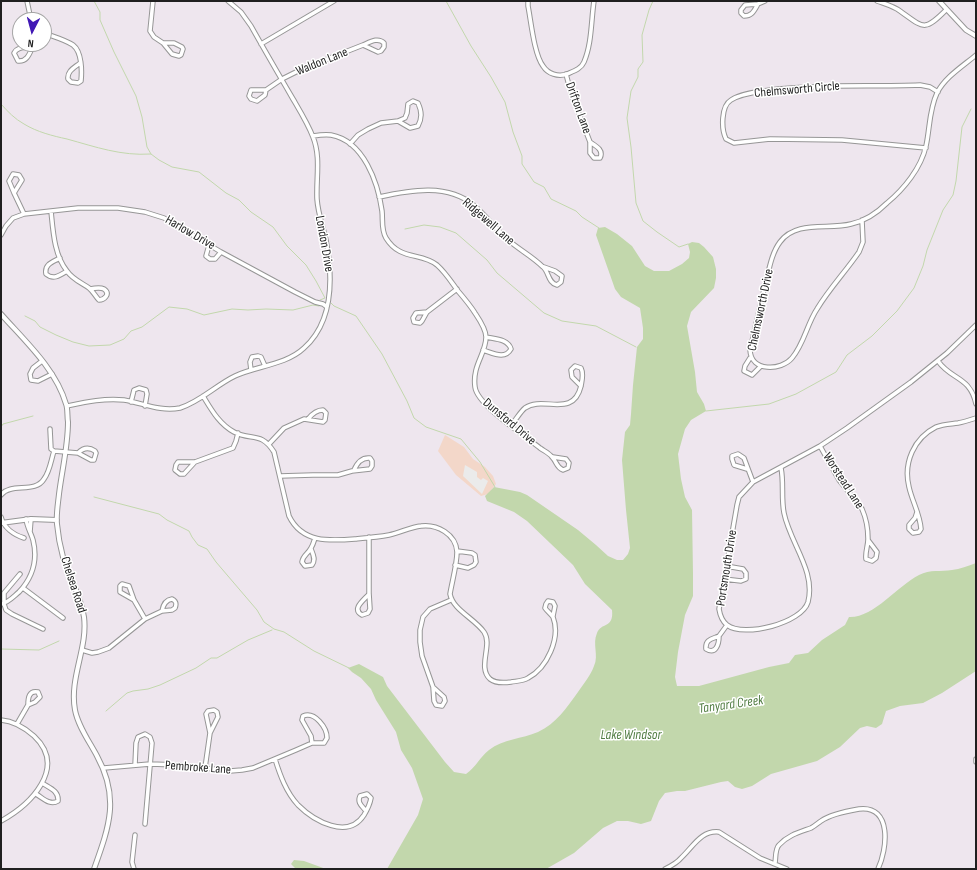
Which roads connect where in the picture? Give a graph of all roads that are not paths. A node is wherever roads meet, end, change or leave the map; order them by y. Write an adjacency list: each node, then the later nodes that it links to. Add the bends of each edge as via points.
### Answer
1 (27, 1): 12 (street)
2 (153, 1): 15 (street, via 150,31)
3 (229, 1): 16 (street, London Drive, via 241,12)
4 (334, 1): 16 (street)
5 (528, 1): 21 (street, via 538,56 543,66 553,74)
6 (594, 1): 21 (street, via 584,63 580,68)
7 (765, 1): 10 (street)
8 (877, 1): 11 (street, via 898,10 918,25 931,23)
9 (939, 1): 11 (street)
10 (758, 4): 10 (street, via 745,5 741,13 744,16 751,15)
11 (946, 10): 14 (street, via 966,30)
12 (29, 12)
13 (52, 36): 20 (street, via 73,45 78,52)
14 (976, 36)
15 (163, 43): 15 (street, via 172,54 181,55 182,47 174,43)
16 (261, 44): 22 (street, London Drive)
17 (363, 45): 17 (street, Waldon Lane, via 374,40 384,43 381,52); 22 (street, Waldon Lane)
18 (33, 46): 18 (street, via 16,50 15,58 18,61 25,60)
19 (976, 55): 24 (street, Chelmsworth Drive, via 944,82)
20 (80, 63): 20 (street, via 67,75 71,82 81,81)
21 (566, 74): 27 (street, Drifton Lane)
22 (282, 79): 23 (street, Waldon Lane); 26 (street, London Drive)
23 (266, 90): 23 (street, Waldon Lane, via 251,90 251,99 261,98)
24 (938, 92): 29 (street, Chelmsworth Drive, via 930,114); 29 (street, Chelmsworth Circle, via 920,85 811,87 758,92 730,100 725,108 722,126 726,139 734,143 804,138)
25 (398, 121): 25 (street, via 410,128 418,126 421,120 418,103 408,104 405,118); 28 (street, via 381,123 368,129)
26 (313, 136): 28 (street, via 331,135); 43 (street, London Drive, via 318,159 317,198 331,280)
27 (590, 142): 27 (street, Drifton Lane, via 592,156 600,158 601,151)
28 (350, 144): 31 (street, via 366,163)
29 (926, 148): 34 (street, Chelmsworth Drive, via 918,166 899,192 878,211)
30 (14, 193): 30 (street, via 22,180 16,174 12,174 9,181); 33 (street)
31 (379, 197): 39 (street, Ridgewell Lane, via 428,189 462,197 507,239); 42 (street, via 383,231 394,248 437,265)
32 (51, 211): 33 (street, Harlow Drive); 36 (street, Harlow Drive, via 92,207 145,212 164,218); 38 (street)
33 (24, 214): 35 (street, Harlow Drive, via 13,218)
34 (862, 220): 49 (street, Chelmsworth Drive, via 841,226 797,229 780,242 770,266 750,348); 53 (street, Chelmsworth Drive, via 863,242 859,252 817,308 792,359 774,367)
35 (1, 236)
36 (209, 245): 37 (street, Harlow Drive); 37 (street, via 206,256 210,260 215,259)
37 (220, 252): 43 (street, Harlow Drive)
38 (60, 258): 40 (street); 40 (street, via 47,265 46,274 57,277)
39 (544, 268): 39 (street, Ridgewell Lane, via 551,282 557,285 561,282 560,273)
40 (67, 271): 41 (street)
41 (90, 289): 41 (street, via 99,300 106,298 107,292 102,288)
42 (457, 290): 44 (street); 47 (street, via 481,323)
43 (327, 307): 52 (street, London Drive, via 316,333 303,349)
44 (427, 312)
45 (1, 314): 51 (street, Chelsea Road)
46 (976, 325): 50 (street, Portsmouth Drive)
47 (486, 337): 48 (street, Dunsford Drive); 48 (street, via 503,340 511,349 507,354 501,355)
48 (483, 350): 64 (street, Dunsford Drive, via 475,372 476,392 483,402)
49 (750, 358): 53 (street, Chelmsworth Drive); 53 (street, via 744,369 746,373 752,375)
50 (938, 360): 59 (street, via 942,367 968,386); 68 (street, Portsmouth Drive)
51 (42, 361): 55 (street, Chelsea Road); 55 (street, via 30,374 31,380 38,381)
52 (265, 366): 54 (street, London Drive); 54 (street, via 261,357 252,357)
53 (761, 366)
54 (251, 370): 57 (street, London Drive, via 228,380)
55 (52, 374): 60 (street, Chelsea Road)
56 (581, 386): 56 (street, via 572,377 571,370 575,366 583,371); 64 (street, via 570,402 562,405 536,404 526,408)
57 (203, 396): 61 (street, London Drive, via 180,408); 66 (street, via 223,425)
58 (131, 402): 60 (street, London Drive, via 108,399); 61 (street, London Drive); 61 (street, via 134,390 146,390)
59 (976, 404)
60 (67, 406): 70 (street, Chelsea Road, via 68,430)
61 (145, 406)
62 (976, 418): 80 (street, via 937,427 914,446 907,466 907,478)
63 (308, 419): 63 (street, via 323,422 326,413 323,410 317,411); 67 (street, via 284,428)
64 (511, 425): 72 (street, Dunsford Drive)
65 (50, 429): 69 (street, via 51,449)
66 (238, 433): 67 (street, via 256,437); 73 (street, via 233,448)
67 (269, 444): 77 (street, via 274,452)
68 (820, 446): 74 (street, Portsmouth Drive); 90 (street, Worstead Lane, via 839,480 862,509)
69 (54, 451): 70 (street); 79 (street, via 42,482 6,491)
70 (65, 451): 71 (street); 84 (street, Chelsea Road)
71 (78, 453): 71 (street, via 91,460 96,457 95,450 92,449 83,449)
72 (552, 457): 72 (street, Dunsford Drive, via 559,469 568,468 569,463 566,459)
73 (195, 462): 73 (street, via 178,462 175,470 184,474)
74 (781, 468): 78 (street, Portsmouth Drive); 106 (street, Portsmouth Drive, via 784,513 810,584 807,604 801,613 767,628 738,630)
75 (748, 469): 75 (street, via 741,455 732,456 734,465); 78 (street)
76 (354, 470): 76 (street, via 363,459 372,460 370,468); 77 (street, via 338,476)
77 (280, 476): 89 (street, via 285,503 293,524)
78 (753, 482): 94 (street, Portsmouth Drive, via 737,505)
79 (1, 495)
80 (917, 512): 80 (street, via 909,525 909,530 913,533 919,532 921,528)
81 (1, 517): 85 (street)
82 (31, 519): 83 (street); 84 (street); 86 (street)
83 (26, 520): 85 (street); 86 (street)
84 (56, 520): 109 (street, Chelsea Road, via 63,557 84,616)
85 (2, 523): 88 (street, via 17,536)
86 (30, 533): 97 (street, via 35,564)
87 (369, 537): 89 (street, via 325,540); 92 (street, via 430,525 451,537); 98 (street)
88 (24, 538)
89 (315, 538): 91 (street)
90 (868, 540): 90 (street, Worstead Lane, via 865,555 866,559 872,561 876,558 877,552)
91 (310, 549): 91 (street, via 302,560 306,566 313,563 314,556)
92 (457, 551): 93 (street); 93 (street, via 472,553 476,562 472,567)
93 (455, 565): 100 (street)
94 (726, 566): 96 (street, Portsmouth Drive); 96 (street, via 743,569 746,579 741,582)
95 (20, 574): 101 (street, via 4,593)
96 (724, 579): 106 (street, Portsmouth Drive, via 719,609)
97 (23, 588): 101 (street); 104 (street)
98 (369, 593): 98 (street, via 358,606 357,610 362,615 370,609)
99 (134, 600): 99 (street, via 129,586 122,584 120,592); 105 (street)
100 (451, 600): 103 (street, via 485,634 485,671 491,680 496,682 525,680 545,662 554,643); 110 (street, via 430,609 423,617 420,642)
101 (2, 604): 107 (street, via 12,614)
102 (162, 611): 105 (street)
103 (553, 616)
104 (63, 618)
105 (145, 620): 109 (street, via 108,648 98,652)
106 (727, 625): 108 (street)
107 (44, 629)
108 (719, 636): 108 (street, via 709,639 706,642 706,649 714,650 719,643)
109 (82, 650): 121 (street, Chelsea Road, via 75,682 75,708 77,718)
110 (433, 687): 110 (street, via 434,701 436,705 442,706 444,697)
111 (28, 705): 113 (street)
112 (1, 720): 113 (street)
113 (16, 724): 123 (street, via 33,735 44,750 47,766)
114 (210, 732): 114 (street, via 218,717 214,710 206,714); 122 (street)
115 (312, 743): 115 (street, Pembroke Lane, via 302,720 303,716 309,714 317,719 327,734 327,741 324,743); 116 (street, Pembroke Lane)
116 (275, 759): 122 (street, Pembroke Lane, via 242,770); 125 (street, via 291,796 314,818 331,826 349,827 358,822)
117 (976, 759): 118 (street)
118 (976, 762)
119 (150, 764): 120 (street, Pembroke Lane); 120 (street, via 151,740 145,734 138,737 136,743); 122 (street, Pembroke Lane); 127 (street)
120 (135, 765): 121 (street, Pembroke Lane)
121 (104, 768): 130 (street, Chelsea Road, via 110,785 111,800 108,826)
122 (205, 768)
123 (42, 784): 124 (street); 124 (street, via 55,791 58,800 54,803 48,802)
124 (36, 794): 126 (street, via 15,813)
125 (366, 811): 125 (street, via 371,798 367,794 358,799 358,803)
126 (1, 821)
127 (145, 824)
128 (135, 836): 131 (street, via 132,862)
129 (775, 863): 132 (street, via 760,858 719,832 711,831 702,836 681,859); 133 (street); 134 (street, via 778,846 786,838 834,816 866,809 876,813 884,825 884,852)
130 (94, 869)
131 (134, 869)
132 (665, 869)
133 (787, 869)
134 (878, 869)

